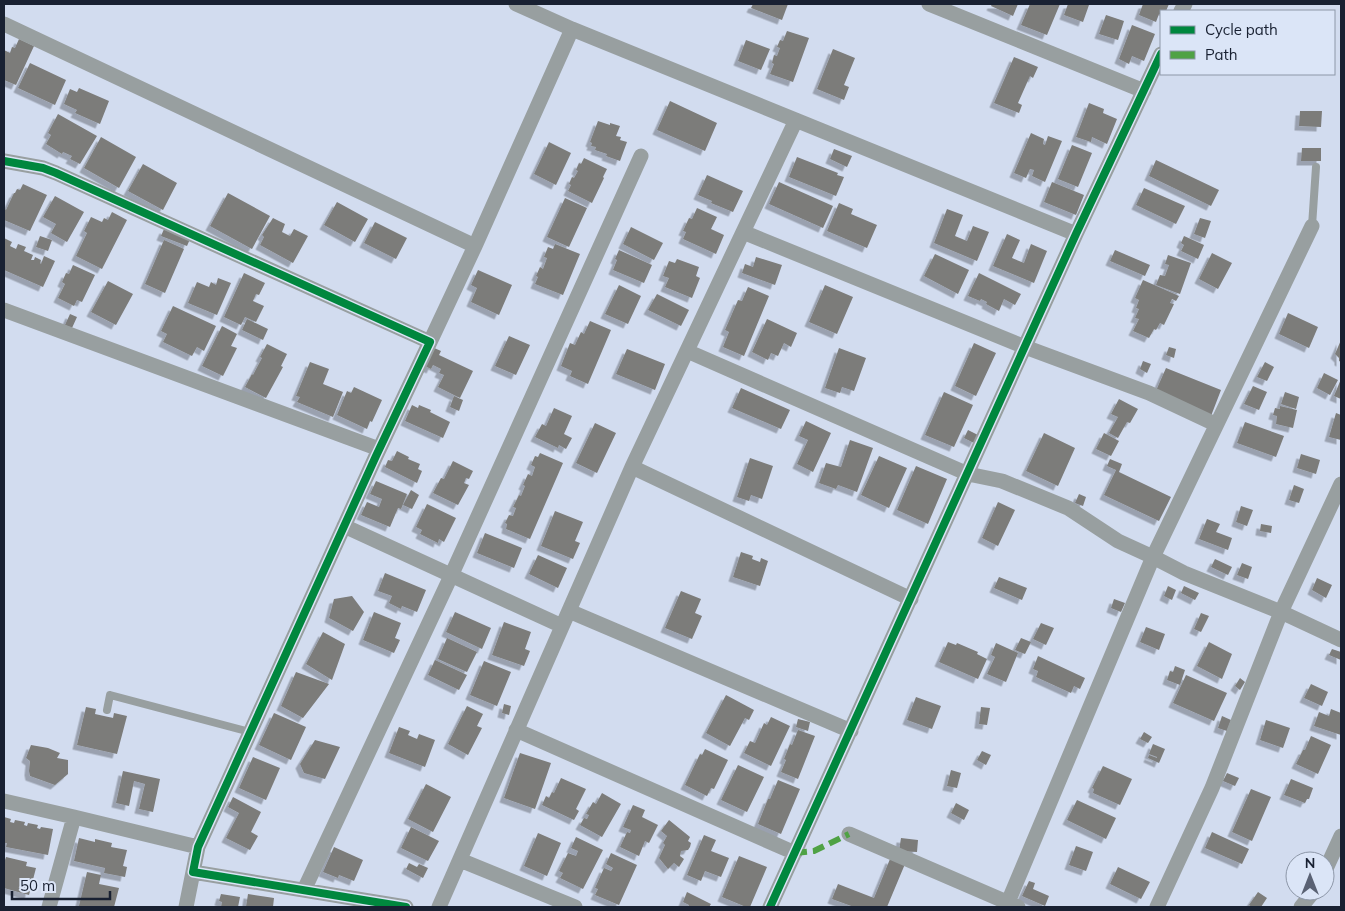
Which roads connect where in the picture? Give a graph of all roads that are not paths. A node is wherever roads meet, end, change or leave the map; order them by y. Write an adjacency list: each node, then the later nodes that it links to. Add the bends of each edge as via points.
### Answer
1 (516, 4): 4 (street)
2 (928, 4): 6 (street)
3 (4, 24): 14 (street)
4 (572, 29): 7 (street); 14 (street)
5 (1160, 56): 6 (street)
6 (1144, 91): 13 (street)
7 (796, 120): 12 (street); 13 (street)
8 (641, 156): 26 (street)
9 (4, 161): 16 (street, via 56,173)
10 (1316, 167): 11 (lane)
11 (1312, 226): 19 (street)
12 (743, 232): 17 (street); 18 (street)
13 (1076, 234): 17 (street)
14 (475, 246): 16 (street)
15 (4, 311): 20 (street)
16 (430, 342): 20 (street)
17 (1025, 347): 19 (street, via 1149,393); 22 (street)
18 (687, 351): 21 (street); 22 (street)
19 (1215, 427): 25 (street)
20 (377, 452): 24 (street)
21 (632, 467): 27 (street); 28 (street)
22 (968, 474): 25 (street, via 1002,481 1068,508 1118,541); 27 (street)
23 (1341, 484): 29 (street)
24 (344, 526): 26 (street); 35 (street)
25 (1153, 557): 29 (street); 46 (street)
26 (452, 576): 30 (street); 45 (street)
27 (911, 599): 34 (street)
28 (569, 611): 30 (street); 34 (street)
29 (1281, 612): 31 (street); 53 (street, via 1212,788)
30 (562, 626): 33 (street)
31 (1341, 640)
32 (107, 710): 35 (lane, via 110,694)
33 (516, 730): 42 (street); 43 (street)
34 (851, 731): 42 (street)
35 (250, 732): 40 (street)
36 (4, 801): 37 (street)
37 (74, 817): 40 (street); 47 (street)
38 (849, 834): 46 (street)
39 (1341, 836): 41 (street)
40 (198, 847): 44 (street)
41 (1334, 851)
42 (795, 853): 52 (street)
43 (460, 860): 50 (street); 51 (street)
44 (194, 872): 45 (street); 48 (street)
45 (304, 890): 49 (street)
46 (1010, 906)
47 (49, 907)
48 (186, 907)
49 (406, 907)
50 (439, 907)
51 (575, 907)
52 (770, 907)
53 (1157, 907)

